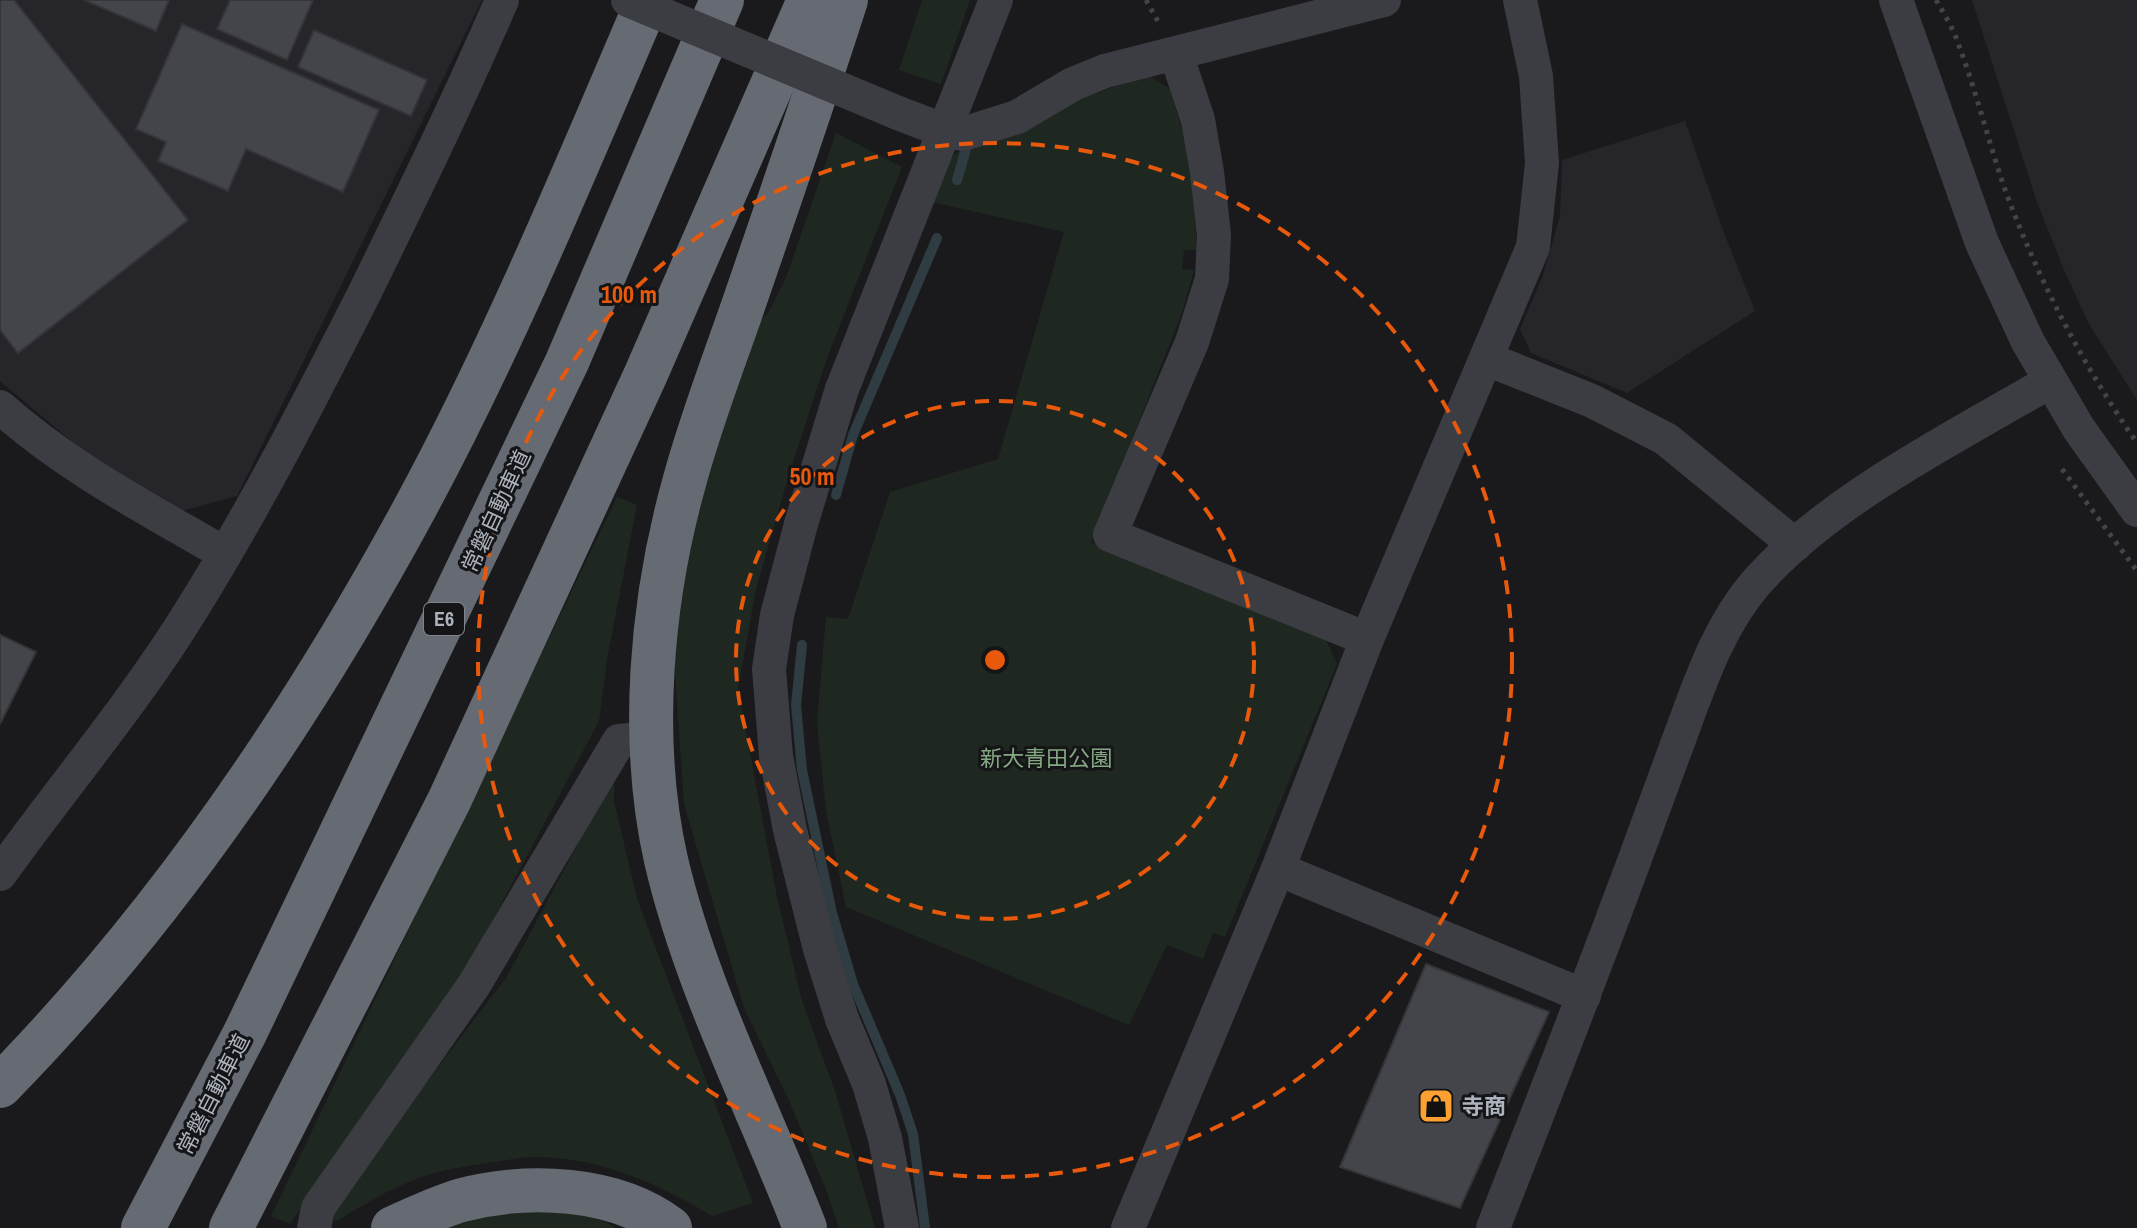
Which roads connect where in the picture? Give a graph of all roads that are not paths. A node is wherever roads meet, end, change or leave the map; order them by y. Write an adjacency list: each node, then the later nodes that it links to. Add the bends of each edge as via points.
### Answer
1 (502, 0): 18 (street, via 453,114 316,390)
2 (628, 0): 12 (street, bridge)
3 (648, 0): 24 (highway, via 482,376 417,505 345,630 222,820 108,964)
4 (722, 0): 25 (highway, 常磐自動車道 / E6, via 567,362 272,976)
5 (809, 0): 26 (highway, via 456,787)
6 (846, 0): 20 (highway, via 683,484 659,599)
7 (996, 0): 12 (street)
8 (1384, 0): 11 (street)
9 (1520, 0): 13 (street, via 1536,76 1542,163 1533,247)
10 (1896, 0): 14 (street, via 1982,243)
11 (1176, 54): 12 (street, via 1084,79 992,126 963,134); 19 (street, via 1198,120 1207,172 1214,235 1212,279 1192,342 1110,535)
12 (945, 131): 31 (street, via 842,389 777,615 769,669 776,756 790,830 833,991 885,1138)
13 (1487, 359): 17 (street, via 1592,401 1666,439); 19 (street)
14 (2049, 382): 16 (street); 17 (street, via 1887,479)
15 (0, 407): 18 (street, via 36,439)
16 (2137, 510)
17 (1795, 545): 23 (street, via 1756,582 1716,646)
18 (225, 554): 22 (street, via 163,651)
19 (1367, 639): 21 (street)
20 (653, 738): 27 (street, via 619,741 474,985 318,1208); 30 (highway, via 666,859 689,939)
21 (1278, 869): 23 (street); 32 (street)
22 (0, 874)
23 (1584, 996): 33 (street)
24 (0, 1086)
25 (143, 1228)
26 (231, 1228)
27 (314, 1228)
28 (393, 1228): 29 (highway, via 462,1200 542,1190 588,1194)
29 (670, 1228)
30 (805, 1228)
31 (902, 1228)
32 (1128, 1228)
33 (1493, 1228)

